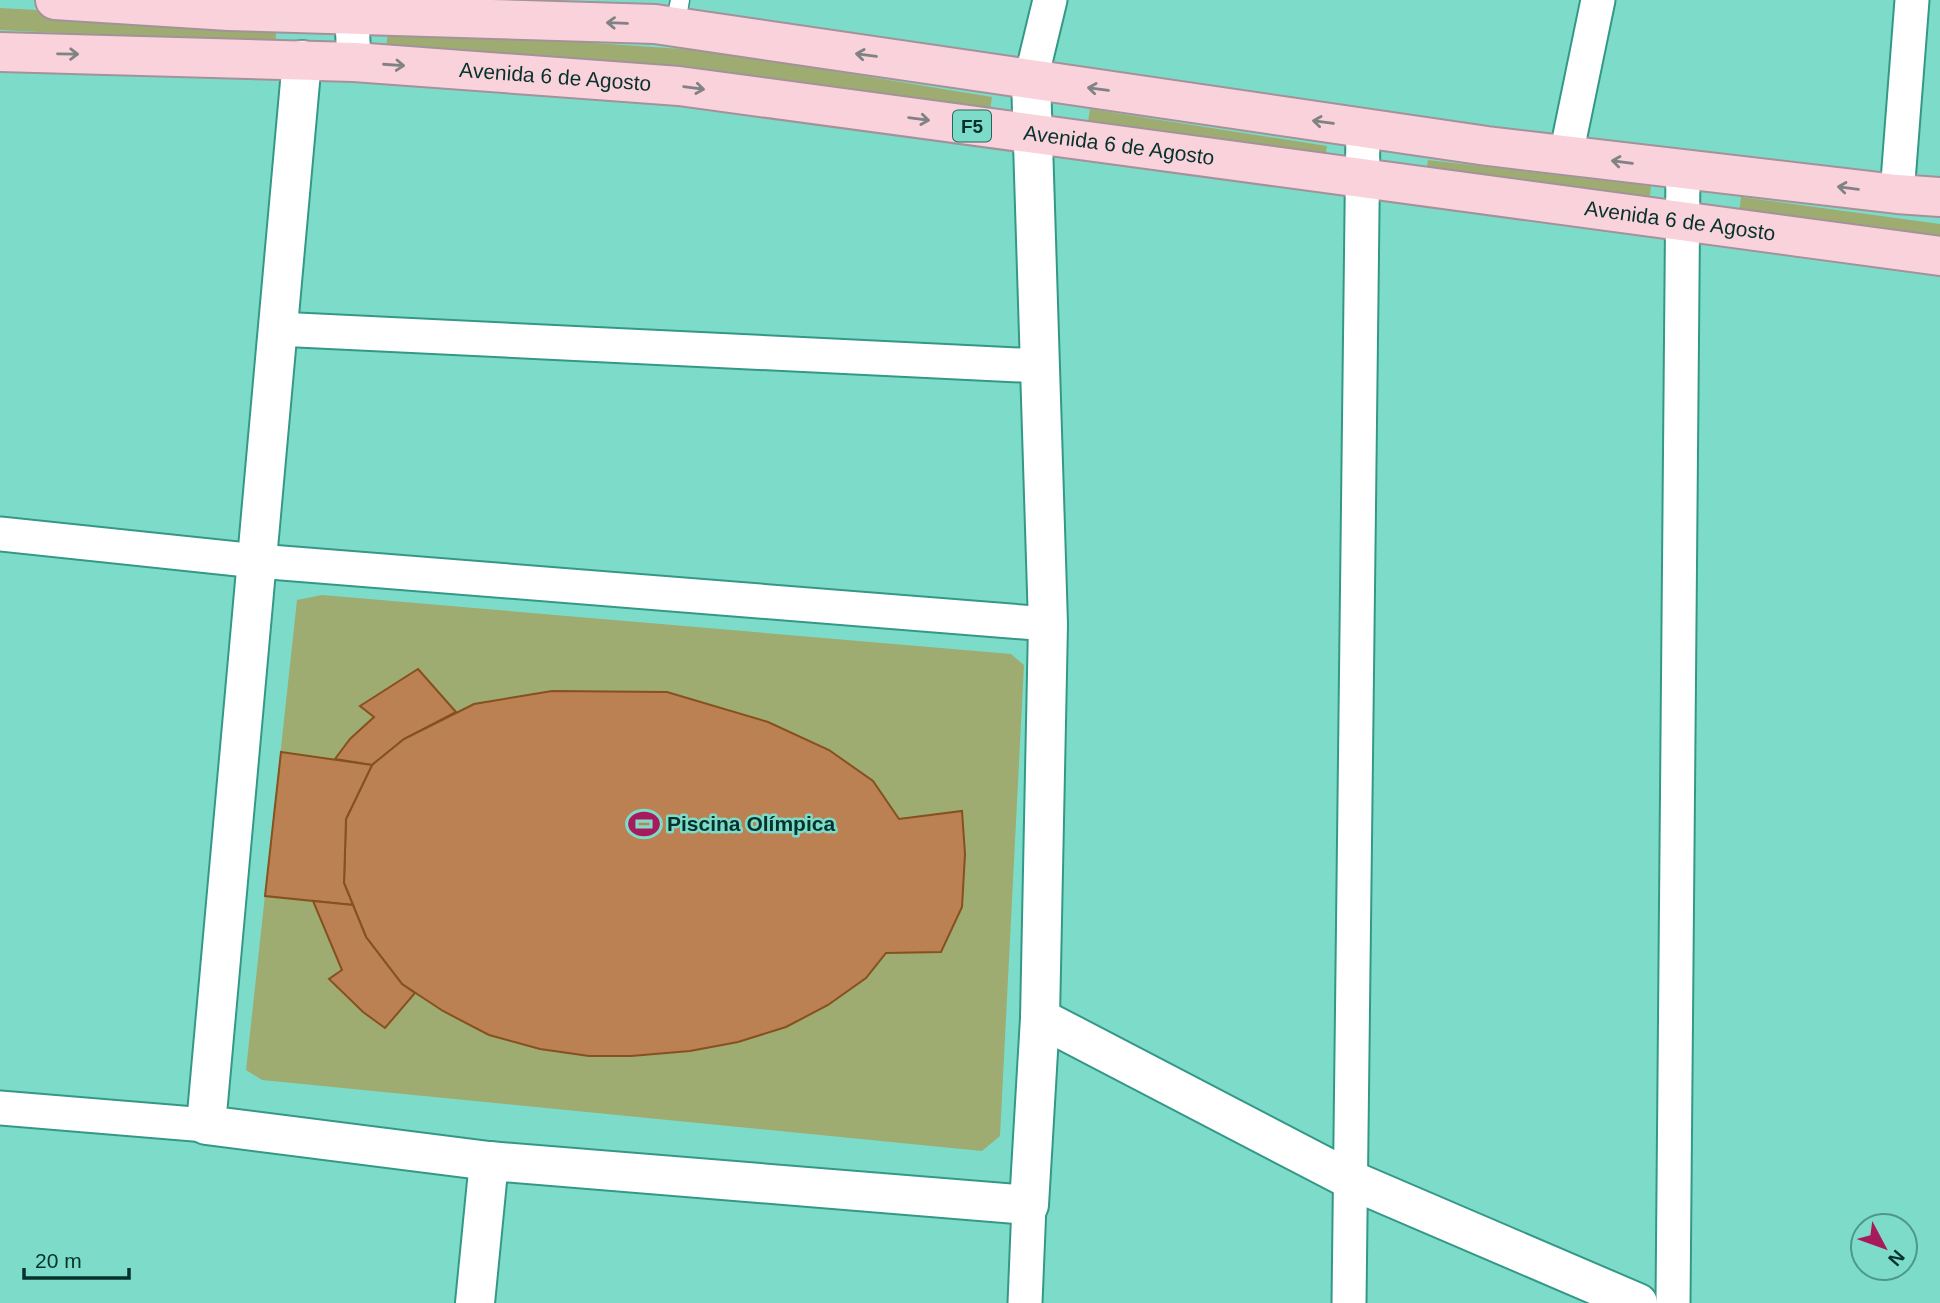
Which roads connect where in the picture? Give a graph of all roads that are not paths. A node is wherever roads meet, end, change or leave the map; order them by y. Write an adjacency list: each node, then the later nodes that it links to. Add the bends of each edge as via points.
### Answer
1 (55, 0): 5 (highway, via 229,11)
2 (1050, 0): 10 (street)
3 (1598, 0): 13 (street)
4 (1912, 0): 16 (street)
5 (351, 7): 6 (highway, one-way to 5, via 641,23); 9 (street)
6 (678, 13): 10 (highway, one-way to 6)
7 (0, 52): 8 (highway, Avenida 6 de Agosto / F5, one-way to 8)
8 (302, 60): 9 (highway, Avenida 6 de Agosto / F5); 20 (street)
9 (354, 62): 12 (highway, Avenida 6 de Agosto / F5, one-way to 12, via 679,86)
10 (1031, 79): 11 (highway, one-way to 10); 12 (street)
11 (1363, 128): 13 (highway); 15 (street)
12 (1032, 134): 15 (highway, Avenida 6 de Agosto / F5); 21 (street)
13 (1566, 155): 14 (highway, one-way to 13)
14 (1683, 169): 16 (highway, one-way to 14); 18 (street)
15 (1363, 179): 18 (highway, Avenida 6 de Agosto / F5); 29 (street)
16 (1897, 194): 17 (highway)
17 (1940, 197)
18 (1683, 222): 19 (highway, Avenida 6 de Agosto / F5); 35 (street)
19 (1940, 256)
20 (277, 330): 21 (street); 23 (street)
21 (1040, 366): 24 (street)
22 (0, 534): 23 (street)
23 (257, 561): 24 (street); 27 (street)
24 (1048, 624): 25 (street)
25 (1040, 1018): 29 (street); 30 (street)
26 (0, 1108): 27 (street)
27 (206, 1125): 28 (street)
28 (489, 1161): 30 (street); 31 (street)
29 (1350, 1180): 33 (street); 34 (street)
30 (1029, 1205): 32 (street)
31 (475, 1303)
32 (1025, 1303)
33 (1349, 1303)
34 (1638, 1303)
35 (1673, 1303)

